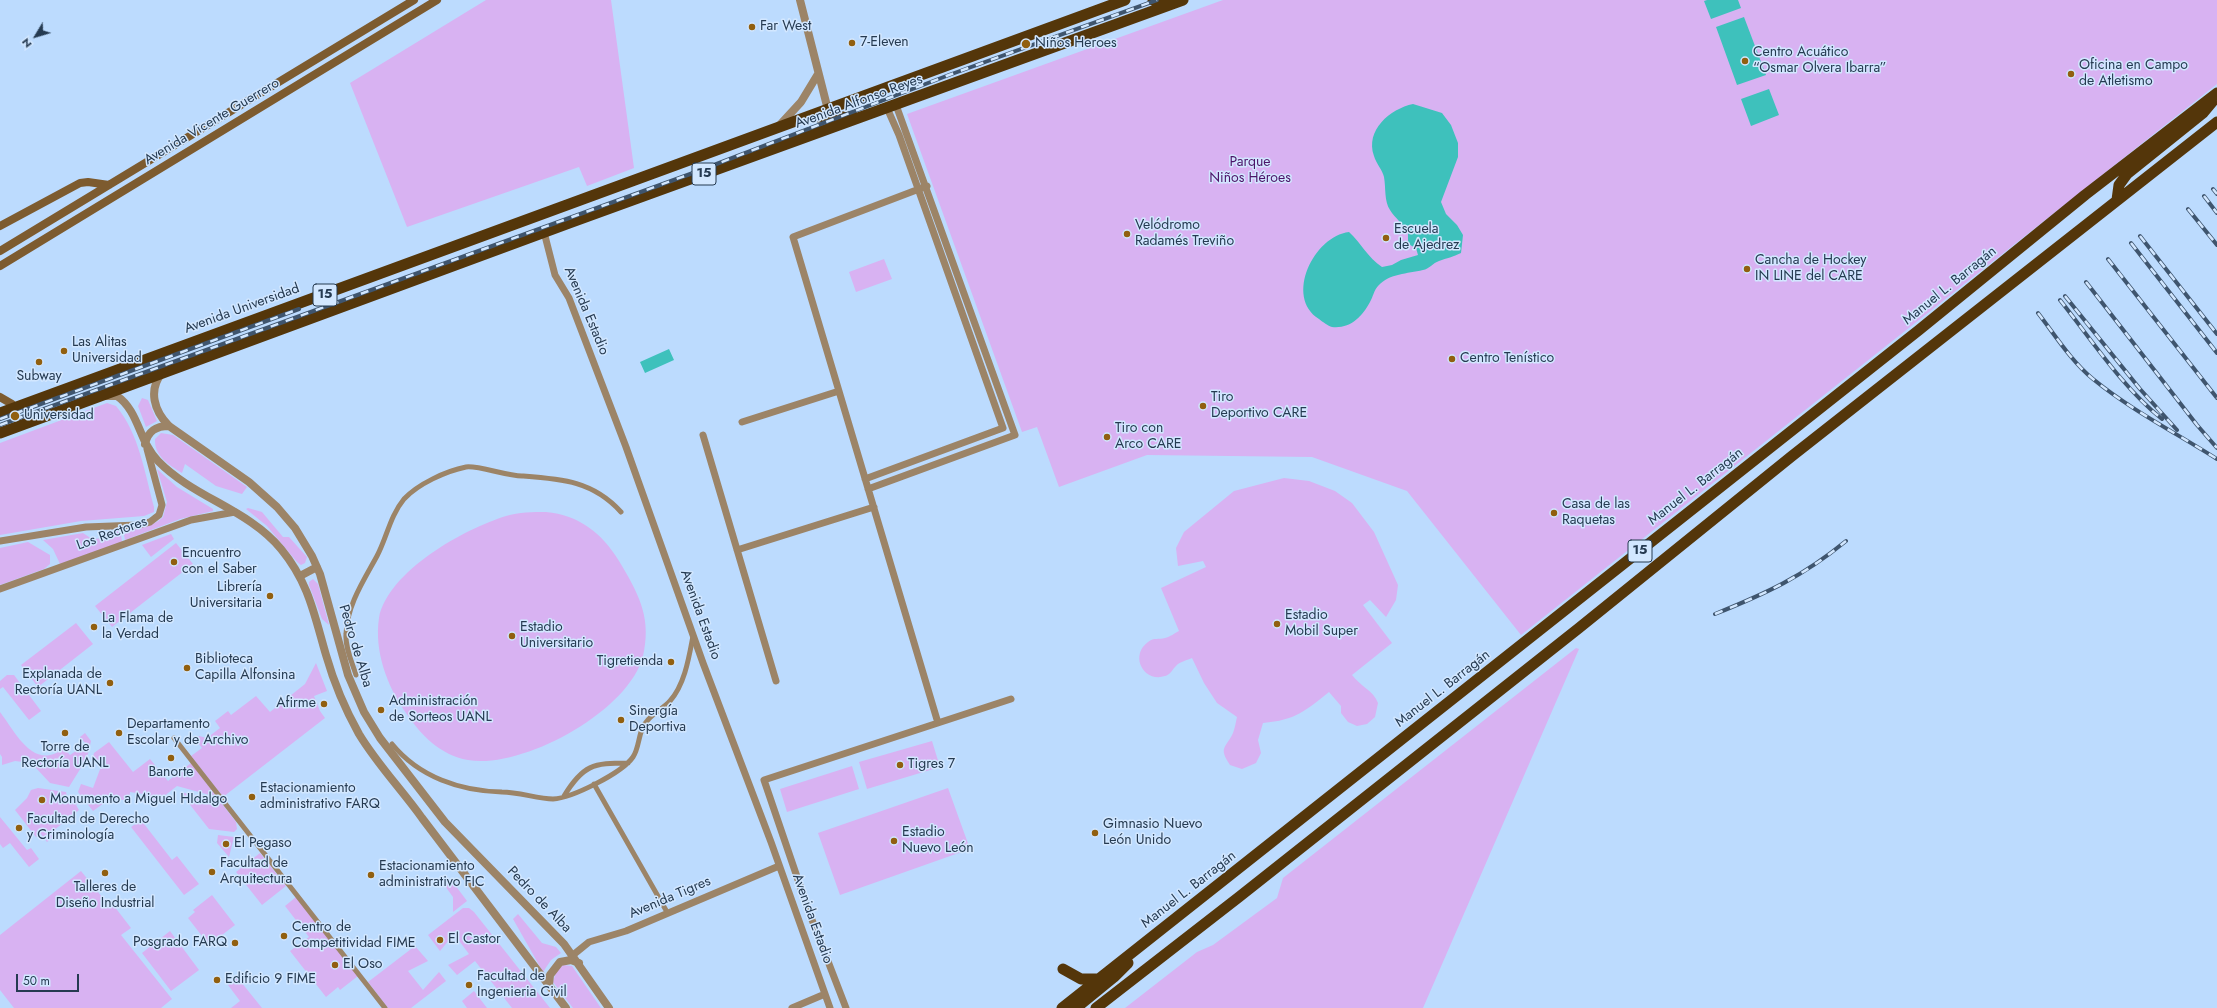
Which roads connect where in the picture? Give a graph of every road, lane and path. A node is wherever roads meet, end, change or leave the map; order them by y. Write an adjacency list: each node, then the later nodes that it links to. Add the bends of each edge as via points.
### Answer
1 (414, 0): 15 (main road, Avenida Vicente Guerrero)
2 (437, 0): 26 (main road, Avenida Vicente Guerrero)
3 (800, 0): 7 (street)
4 (1125, 0): 10 (highway, Avenida Alfonso Reyes / 15)
5 (1153, 0): 6 (highway)
6 (1178, 2): 9 (highway, Avenida Alfonso Reyes / 15)
7 (818, 74): 10 (street); 14 (street, via 801,102)
8 (2217, 94): 18 (highway, via 2203,113 2127,174 2119,185); 61 (highway, Manuel L. Barragán / 15, via 2085,195 1919,330)
9 (891, 107): 12 (highway, Avenida Alfonso Reyes / 15); 16 (street); 17 (street)
10 (828, 110): 11 (highway, Avenida Alfonso Reyes / 15)
11 (809, 117): 12 (highway); 14 (highway, Avenida Alfonso Reyes / 15)
12 (863, 117): 21 (highway, Avenida Alfonso Reyes / 15)
13 (2217, 122): 18 (highway, 15)
14 (775, 129): 19 (highway, Avenida Alfonso Reyes / 15)
15 (109, 185): 20 (main road, via 80,183); 25 (main road, Avenida Vicente Guerrero)
16 (927, 186): 17 (street); 23 (street)
17 (918, 189): 24 (street); 29 (street, via 793,236)
18 (2117, 200): 76 (highway, 15, via 1239,898)
19 (563, 208): 22 (highway, Avenida Universidad / 15)
20 (0, 226)
21 (544, 232): 27 (highway, 15); 49 (street, Avenida Estadio, via 555,275 569,298 626,447)
22 (476, 240): 27 (highway); 33 (highway, Avenida Universidad / 15)
23 (948, 245): 24 (street); 40 (street, via 1015,435)
24 (940, 248): 39 (street, via 1003,428)
25 (0, 251)
26 (0, 266)
27 (421, 277): 28 (highway, 15)
28 (163, 373): 31 (highway, 15); 35 (street, Pedro de Alba, via 157,380 154,396 158,411)
29 (839, 391): 34 (street); 39 (street)
30 (0, 396): 32 (main road)
31 (92, 400): 36 (highway, 15); 38 (street, Pedro de Alba, via 111,395 122,399 132,413)
32 (12, 404)
33 (0, 413)
34 (742, 422)
35 (169, 426): 38 (street, via 159,426 152,430); 46 (street, Pedro de Alba, via 250,482 277,507 300,536)
36 (0, 433)
37 (703, 435): 45 (street)
38 (146, 444): 42 (street, Pedro de Alba, via 158,461 181,482); 44 (street, via 162,505 155,518 138,525 86,527)
39 (865, 479): 40 (street)
40 (868, 489): 41 (street)
41 (874, 507): 45 (street); 53 (street)
42 (235, 512): 47 (street, Pedro de Alba, via 275,542); 48 (street, Los Rectores, via 190,520)
43 (622, 512): 50 (street, via 606,497 579,484 561,479 502,474 469,466 451,471 420,488 404,500 391,518 377,555 351,607 346,637)
44 (0, 541)
45 (737, 550): 51 (street)
46 (317, 568): 47 (street); 62 (street, Pedro de Alba, via 348,675 364,712 380,738 445,822)
47 (300, 576): 66 (street, Pedro de Alba, via 309,594 338,690 360,735 461,872)
48 (0, 589)
49 (693, 636): 56 (street, via 686,666 675,694 645,723 636,750); 59 (street, Avenida Estadio)
50 (356, 675)
51 (776, 681)
52 (1011, 699): 53 (street)
53 (938, 723): 73 (street, via 764,780 809,912)
54 (174, 738): 68 (street)
55 (392, 744): 58 (street, via 412,765 458,786 478,791 526,794 551,799)
56 (628, 763): 57 (street); 58 (street, via 604,763 588,768 574,780)
57 (594, 784): 58 (street); 60 (street)
58 (564, 796)
59 (779, 866): 60 (street, Avenida Tigres); 67 (street, Avenida Estadio)
60 (668, 912): 62 (street, Avenida Tigres, via 626,931 589,942)
61 (1138, 949): 65 (highway, Manuel L. Barragán / 15); 75 (highway, via 1114,977)
62 (573, 955): 63 (street, Pedro de Alba)
63 (579, 963): 66 (street, via 571,960 560,962 550,975); 70 (street, Pedro de Alba)
64 (1062, 969): 65 (highway, via 1081,979)
65 (1098, 979): 74 (highway, Manuel L. Barragán / 15)
66 (549, 985): 69 (street, Pedro de Alba)
67 (825, 994): 71 (street); 72 (street, Avenida Estadio)
68 (385, 1008)
69 (566, 1008)
70 (609, 1008)
71 (792, 1008)
72 (830, 1008)
73 (846, 1008)
74 (1062, 1008)
75 (1076, 1008)
76 (1096, 1008)

